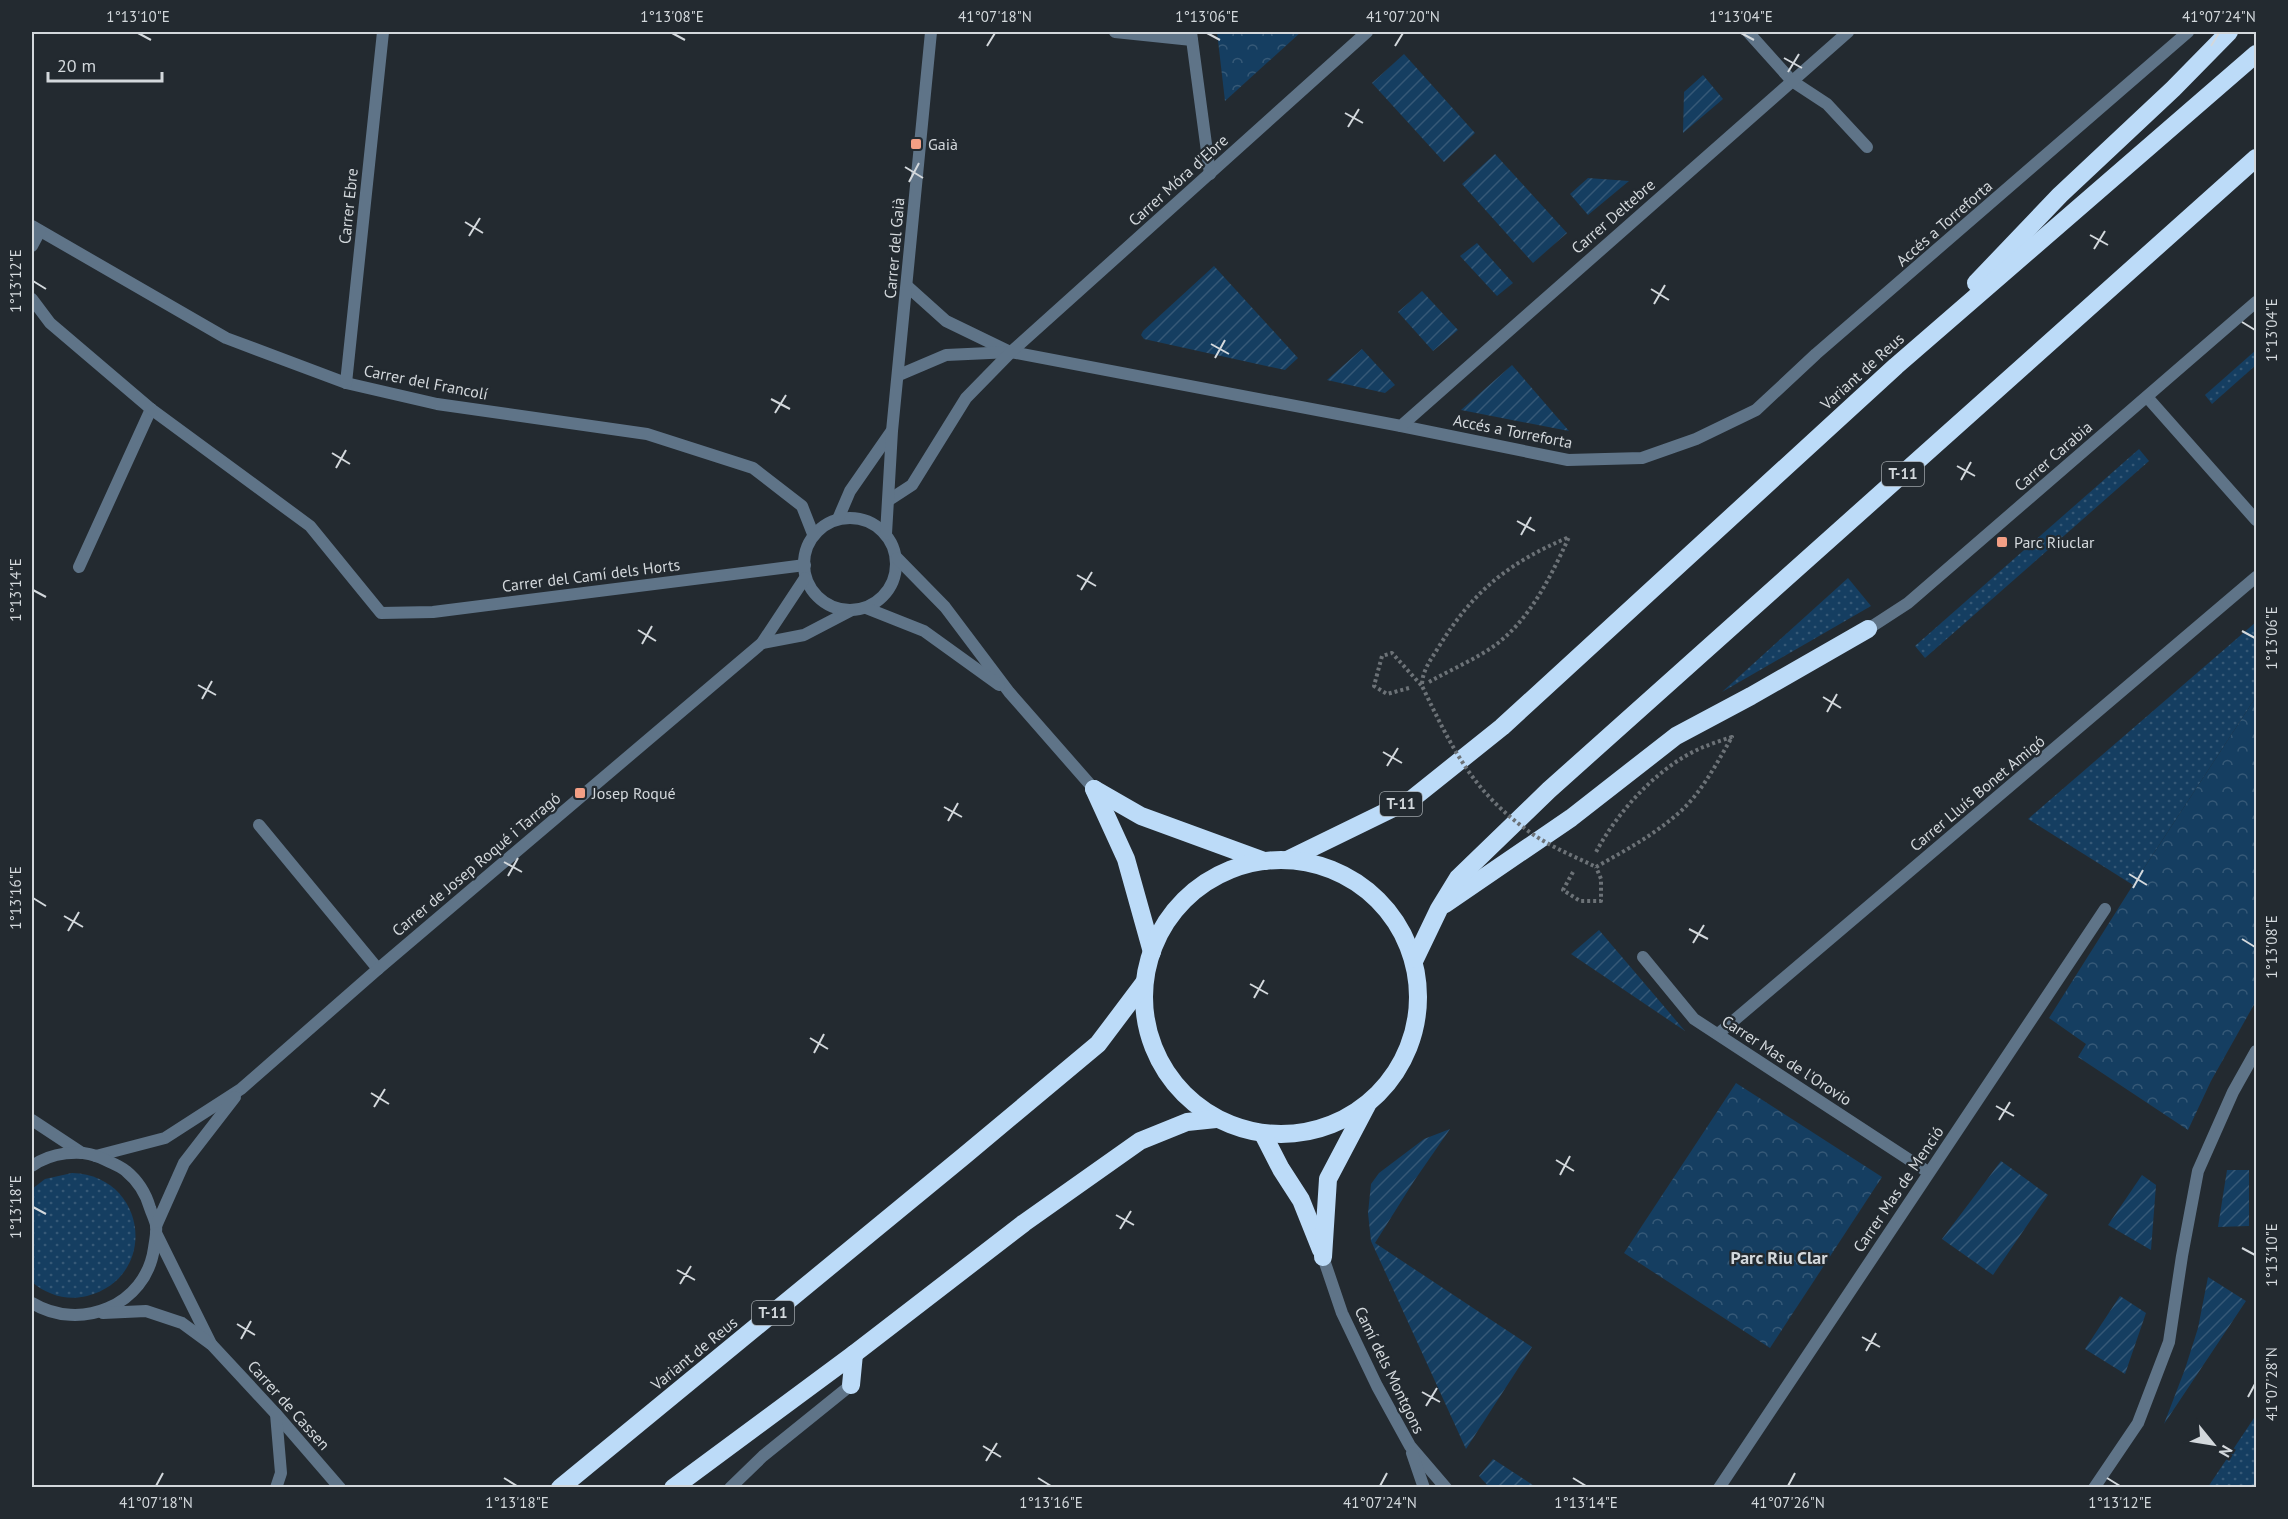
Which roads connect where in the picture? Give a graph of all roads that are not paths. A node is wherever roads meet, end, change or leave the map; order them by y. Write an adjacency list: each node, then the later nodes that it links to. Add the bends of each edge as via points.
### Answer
1 (384, 32): 23 (street, Carrer Ebre)
2 (931, 32): 17 (street, Carrer del Gaià)
3 (1115, 32): 9 (street)
4 (1367, 32): 14 (street, Carrer Móra d'Ebre)
5 (1748, 32): 11 (street)
6 (1848, 32): 11 (street, Carrer Deltebre)
7 (2188, 32): 26 (street, Accés a Torreforta, via 1756,410 1696,439 1642,458 1569,460)
8 (2229, 32): 21 (highway, via 2060,195)
9 (1191, 36): 14 (street)
10 (2256, 54): 21 (highway, Variant de Reus / T-11)
11 (1792, 81): 12 (street, via 1827,104); 26 (street, Carrer Deltebre)
12 (1867, 147)
13 (2256, 158): 46 (highway, T-11, via 1549,790 1458,878)
14 (1210, 174): 20 (street, Carrer Móra d'Ebre)
15 (36, 228): 16 (street); 23 (street, Carrer del Francolí, via 226,338)
16 (32, 246)
17 (907, 286): 20 (street, via 945,321); 22 (street, Carrer del Gaià)
18 (32, 299): 25 (street, via 50,323)
19 (2256, 302): 24 (street, Carrer Carabia)
20 (1011, 352): 22 (street, via 946,355); 26 (street, Accés a Torreforta); 28 (street, Carrer Móra d'Ebre, via 966,398 912,485)
21 (1896, 366): 44 (highway, Variant de Reus / T-11, via 1502,727 1412,799)
22 (899, 375): 27 (street, Carrer del Gaià)
23 (346, 383): 31 (street, Carrer del Francolí, via 437,404 647,434 753,468 802,506)
24 (2147, 397): 30 (street); 39 (street, Carrer Carabia, via 1908,603)
25 (151, 409): 34 (street); 35 (street, Carrer del Camí dels Horts, via 310,526 381,613 434,612)
26 (1401, 426)
27 (892, 431): 28 (street, Carrer del Gaià); 29 (street, Carrer del Gaià, via 850,491)
28 (889, 500): 32 (street, Carrer del Gaià)
29 (838, 519): 31 (street); 32 (street, via 856,517 873,523)
30 (2256, 520)
31 (813, 534): 35 (street, via 804,555)
32 (886, 534): 33 (street)
33 (897, 558): 37 (street, via 894,579 883,596); 41 (street, via 945,607)
34 (79, 567)
35 (805, 571): 38 (street, via 815,595 831,606); 40 (street)
36 (2256, 577): 53 (street, Carrer Lluís Bonet Amigó)
37 (866, 608): 38 (street); 41 (street, via 924,631)
38 (850, 611): 40 (street, via 804,634)
39 (1868, 629): 46 (highway, via 1676,736 1571,818)
40 (762, 643): 51 (street, Carrer de Josep Roqué i Tarragó)
41 (1009, 693): 42 (street)
42 (1094, 789): 45 (highway, via 1141,816); 48 (highway, via 1126,859)
43 (259, 825): 51 (street)
44 (1287, 860): 45 (highway, T-11); 50 (highway, T-11, via 1332,870 1371,894 1394,920)
45 (1264, 861): 48 (highway, T-11, via 1239,867 1195,891 1176,908)
46 (1439, 909): 50 (highway, T-11)
47 (2105, 909): 63 (street, Carrer Mas de Menció)
48 (1152, 952): 52 (highway, T-11)
49 (1643, 957): 53 (street, Carrer Mas de l'Orovio, via 1694,1018)
50 (1414, 959): 56 (highway, T-11, via 1417,1006 1412,1034 1397,1068)
51 (378, 969): 55 (street, Carrer de Josep Roqué i Tarragó)
52 (1144, 983): 57 (highway, T-11, via 1144,1016 1162,1066 1190,1100); 75 (highway, Variant de Reus / T-11, via 1098,1044)
53 (1718, 1034): 63 (street, Carrer Mas de l'Orovio)
54 (2256, 1051): 81 (street, via 2198,1171 2169,1342 2138,1423)
55 (241, 1089): 61 (street, Carrer de Josep Roqué i Tarragó, via 165,1138); 64 (street, Carrer de Josep Roqué i Tarragó, via 184,1162)
56 (1368, 1104): 59 (highway, T-11, via 1318,1129); 65 (highway, via 1328,1179)
57 (1216, 1119): 59 (highway, T-11); 69 (highway, T-11, via 1187,1122 1140,1141 1024,1223)
58 (32, 1120): 60 (street)
59 (1263, 1134): 65 (highway, via 1301,1200)
60 (82, 1153): 61 (street); 62 (street, via 57,1154)
61 (96, 1156): 64 (street, Carrer de Cassen, via 125,1170 146,1195)
62 (32, 1166)
63 (1928, 1172): 80 (street, Carrer Mas de Menció)
64 (156, 1229): 67 (street, via 153,1259 140,1283 121,1302); 68 (street, Carrer de Cassen)
65 (1323, 1257): 72 (street, Camí dels Montgons, via 1347,1323)
66 (32, 1303): 67 (street, Carrer de Cassen, via 44,1311 70,1316)
67 (96, 1313): 68 (street, Carrer de Cassen, via 146,1311 182,1323)
68 (212, 1345): 71 (street, Carrer de Cassen)
69 (854, 1354): 70 (highway); 76 (highway, T-11)
70 (851, 1385): 77 (street)
71 (276, 1414): 73 (street, via 281,1473); 74 (street, Carrer de Cassen)
72 (1410, 1446): 78 (street); 79 (street, Camí dels Montgons)
73 (276, 1488)
74 (340, 1488)
75 (560, 1488)
76 (673, 1488)
77 (730, 1488)
78 (1424, 1488)
79 (1446, 1488)
80 (1719, 1488)
81 (2094, 1488)

